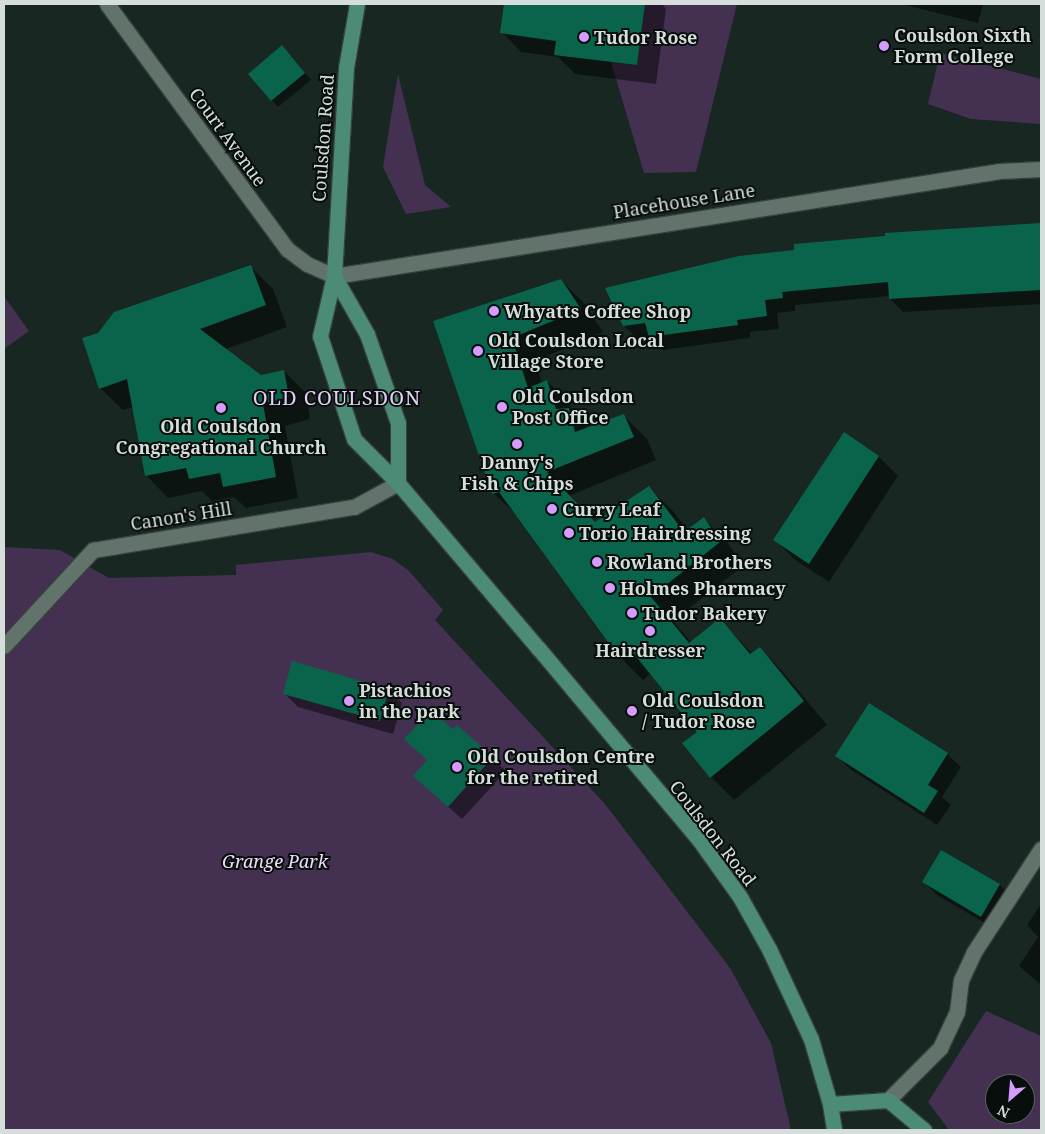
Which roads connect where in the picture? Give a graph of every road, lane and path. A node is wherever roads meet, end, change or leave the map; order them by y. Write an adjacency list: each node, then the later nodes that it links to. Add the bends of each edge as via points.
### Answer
1 (107, 4): 4 (street, Court Avenue, via 287,248 307,264)
2 (357, 4): 4 (main road, Coulsdon Road, via 346,68)
3 (1041, 169): 4 (street, Placehouse Lane, via 1000,171)
4 (334, 276): 5 (main road, via 367,334 398,422); 5 (main road, Coulsdon Road, via 320,336 354,440)
5 (398, 483): 6 (street, Canon's Hill, via 354,507 93,550); 9 (main road, Coulsdon Road, via 697,838 740,897 769,949 811,1039)
6 (4, 646)
7 (1041, 849): 8 (street, via 974,952 961,980 957,1012 940,1048)
8 (888, 1100): 9 (main road); 11 (main road)
9 (830, 1104): 10 (main road, Coulsdon Road)
10 (834, 1130)
11 (924, 1130)

